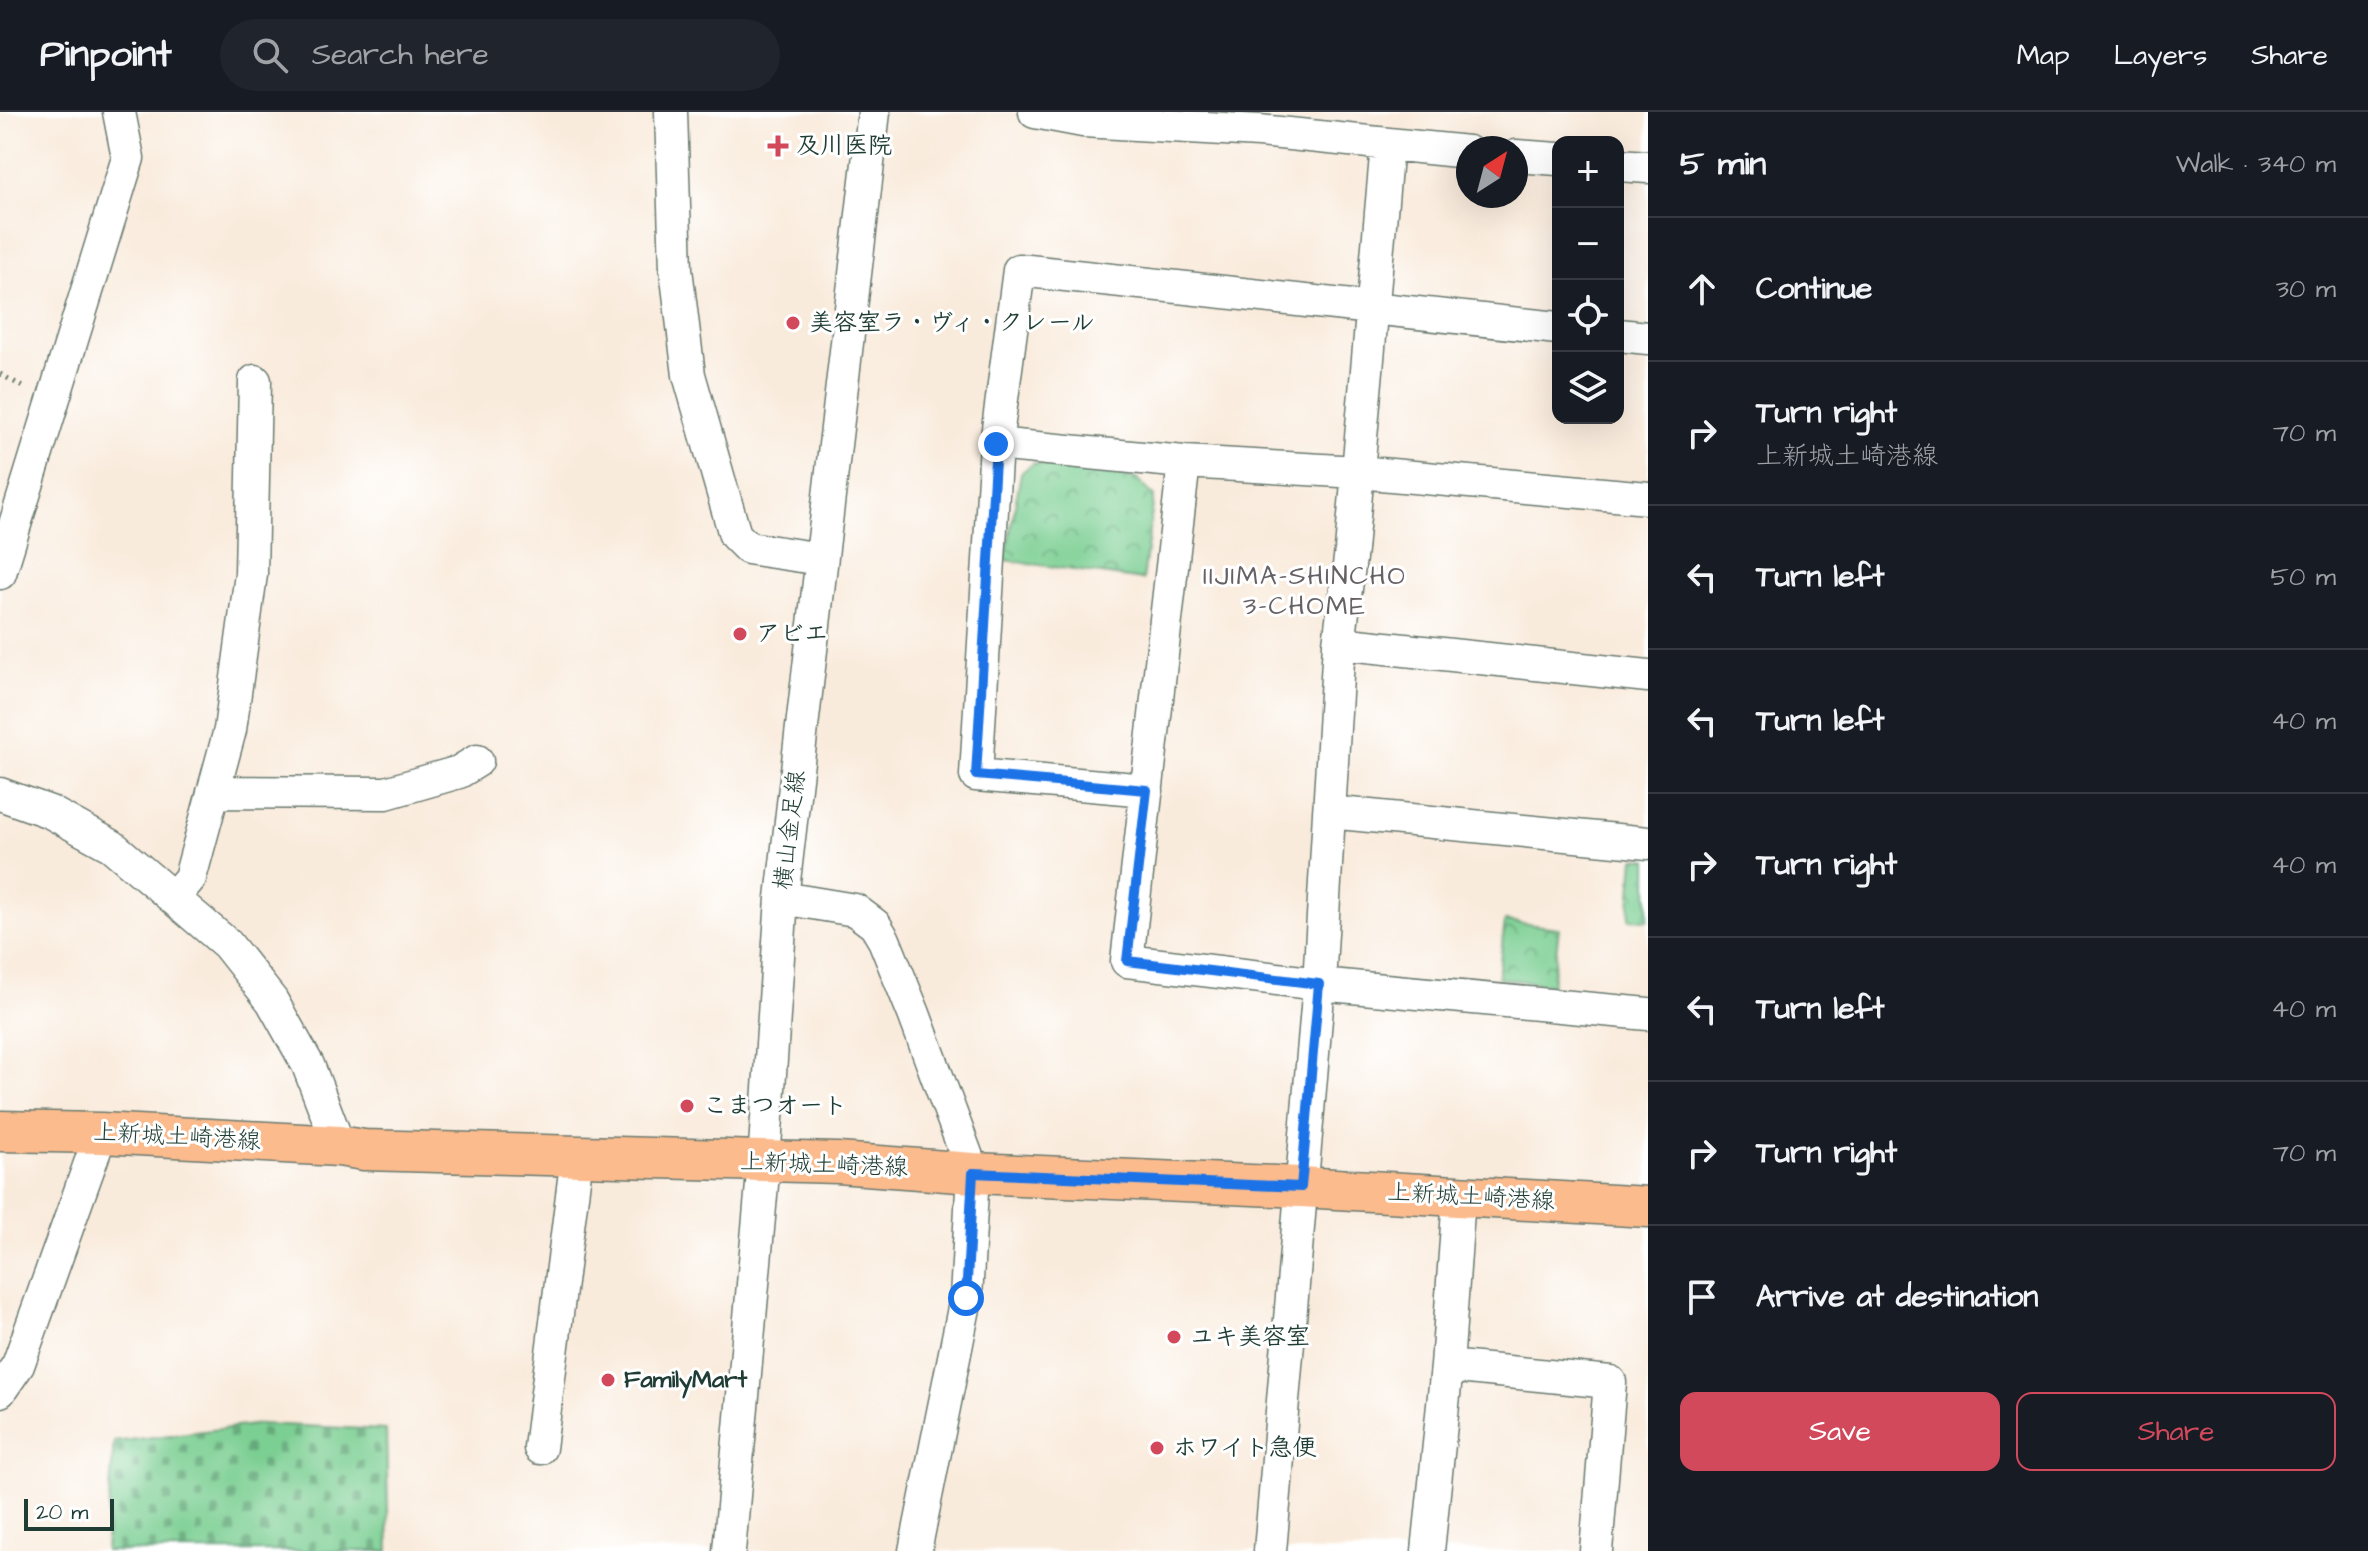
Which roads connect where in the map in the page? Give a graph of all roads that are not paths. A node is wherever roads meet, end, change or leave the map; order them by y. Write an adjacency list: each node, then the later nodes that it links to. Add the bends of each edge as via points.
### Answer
1 (119, 112): 21 (street, via 128,158)
2 (671, 112): 20 (street, via 676,269 689,375 735,535 748,548)
3 (874, 112): 20 (street, 横山金足線)
4 (1035, 112): 5 (street, via 1083,121)
5 (1387, 145): 6 (street); 11 (street)
6 (1456, 151)
7 (1528, 157): 8 (street)
8 (1552, 159)
9 (1624, 165): 10 (street)
10 (1648, 167)
11 (1373, 309): 12 (street); 16 (street, via 1019,270); 18 (street)
12 (1552, 327)
13 (1624, 336): 14 (street)
14 (1648, 338)
15 (255, 381): 26 (street, via 251,574 230,730)
16 (996, 444): 17 (street); 25 (street, via 976,775)
17 (1184, 462): 18 (street); 25 (street)
18 (1358, 472): 19 (street); 22 (street)
19 (1648, 498)
20 (821, 559): 31 (street, 横山金足線)
21 (0, 573)
22 (1339, 643): 23 (street); 28 (street)
23 (1648, 676)
24 (477, 761): 26 (street, via 459,772 386,793)
25 (1147, 790): 32 (street, via 1127,961)
26 (213, 792): 30 (street, via 190,878)
27 (0, 794): 30 (street, via 50,812 112,846)
28 (1329, 812): 29 (street); 32 (street)
29 (1648, 843)
30 (173, 898): 36 (street, via 227,944 272,1001 308,1065)
31 (782, 898): 38 (street, 横山金足線); 39 (street, via 855,910 875,925)
32 (1319, 984): 33 (street); 40 (street)
33 (1648, 1014)
34 (0, 1131): 35 (main road, 上新城土崎港線)
35 (101, 1133): 36 (main road, 上新城土崎港線); 44 (street, via 18,1365)
36 (339, 1146): 37 (main road, 上新城土崎港線)
37 (577, 1156): 38 (main road, 上新城土崎港線); 45 (street)
38 (764, 1162): 39 (main road, 上新城土崎港線); 46 (street, 横山金足線)
39 (973, 1173): 40 (main road, 上新城土崎港線); 47 (street, via 966,1298)
40 (1301, 1187): 41 (main road, 上新城土崎港線); 48 (street)
41 (1459, 1197): 42 (main road, 上新城土崎港線); 43 (street)
42 (1648, 1207)
43 (1447, 1366): 49 (street); 50 (street, via 1610,1382)
44 (0, 1391)
45 (540, 1448)
46 (729, 1551)
47 (915, 1551)
48 (1270, 1551)
49 (1428, 1551)
50 (1596, 1551)

